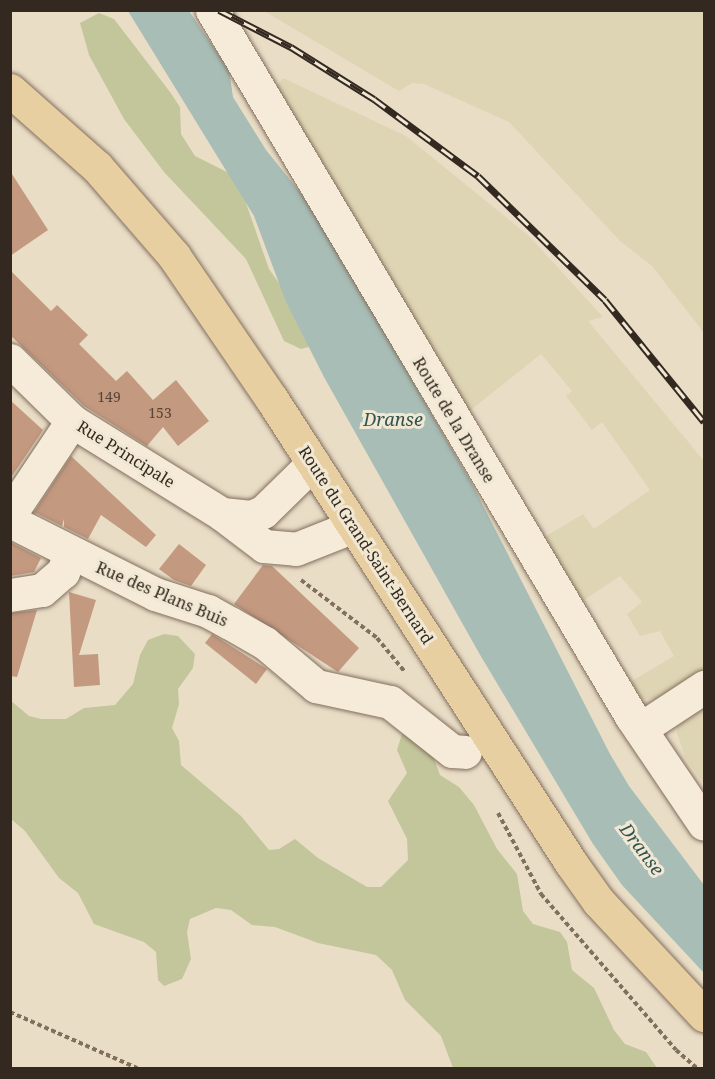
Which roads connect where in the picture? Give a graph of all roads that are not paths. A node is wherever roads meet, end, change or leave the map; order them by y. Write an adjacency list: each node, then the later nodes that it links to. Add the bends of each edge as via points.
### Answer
1 (212, 10): 13 (street, Route de la Dranse)
2 (10, 90): 5 (main road, Route du Grand-Saint-Bernard, via 64,134 147,222 225,328)
3 (10, 360): 4 (street, Rue Principale)
4 (72, 421): 6 (street); 7 (street, Rue Principale)
5 (313, 463): 7 (street, Rue Principale, via 263,512 251,517); 9 (main road, Route du Grand-Saint-Bernard)
6 (10, 514)
7 (222, 514): 9 (street, Rue Principale, via 256,542 285,550 312,545)
8 (10, 521): 10 (street, Rue des Plans Buis)
9 (354, 526): 16 (main road, Route du Grand-Saint-Bernard, via 598,901)
10 (70, 553): 11 (street, via 63,572 42,590); 14 (street, Rue des Plans Buis, via 155,594 230,622 265,643 316,686 390,702 452,751)
11 (10, 595)
12 (705, 687): 13 (street)
13 (640, 729): 15 (street, Route de la Dranse)
14 (465, 752)
15 (705, 824)
16 (705, 1015)

